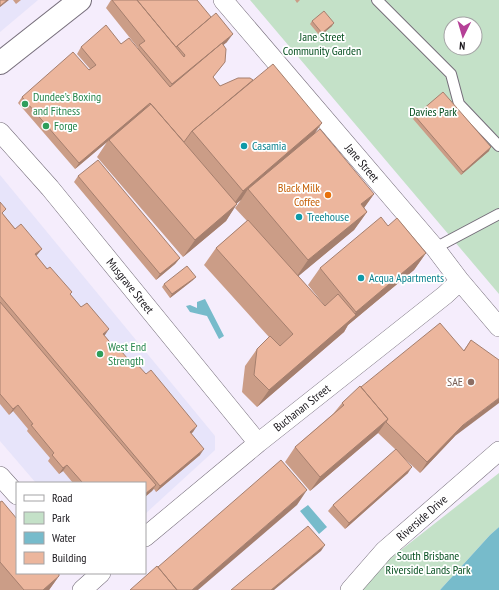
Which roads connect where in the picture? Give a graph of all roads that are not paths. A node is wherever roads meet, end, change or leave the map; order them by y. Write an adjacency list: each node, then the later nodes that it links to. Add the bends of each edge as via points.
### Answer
1 (80, 0): 4 (street)
2 (223, 0): 8 (street, Jane Street)
3 (377, 0): 6 (lane, via 451,74 459,104)
4 (0, 63)
5 (0, 132): 11 (street, Musgrave Street, via 50,188)
6 (499, 146)
7 (499, 214): 8 (lane)
8 (435, 248): 9 (street, Jane Street)
9 (460, 282): 10 (street, Jane Street); 11 (street, Buchanan Street)
10 (499, 327)
11 (258, 443): 15 (street, Buchanan Street)
12 (499, 451): 16 (street, Riverside Drive, via 384,551)
13 (0, 476): 14 (street)
14 (16, 494)
15 (146, 536)
16 (350, 590)

